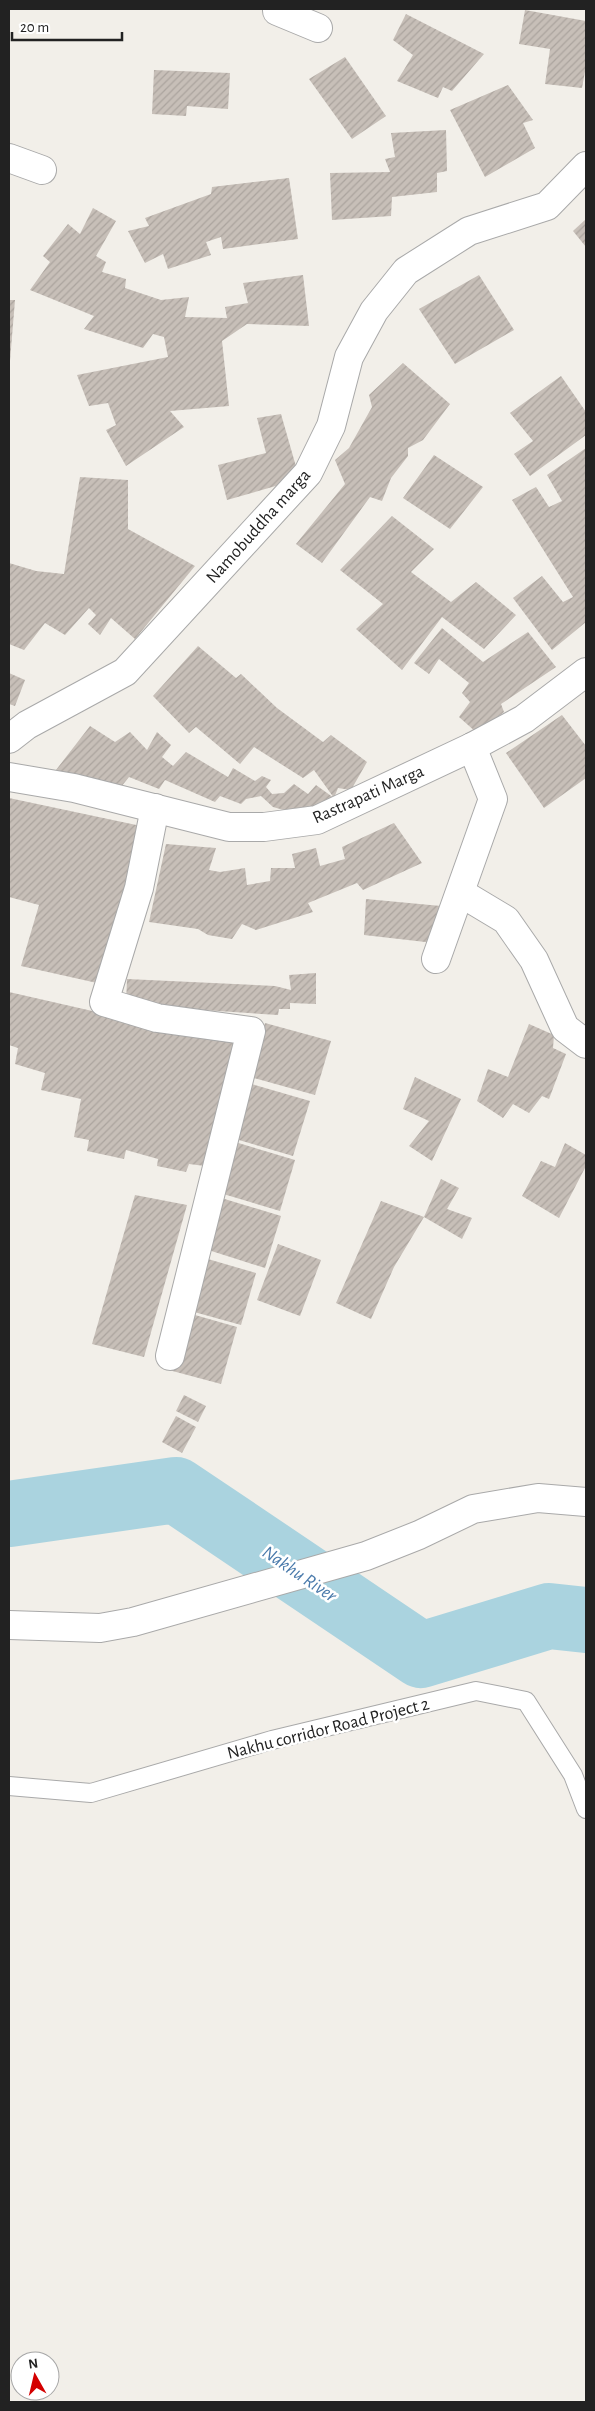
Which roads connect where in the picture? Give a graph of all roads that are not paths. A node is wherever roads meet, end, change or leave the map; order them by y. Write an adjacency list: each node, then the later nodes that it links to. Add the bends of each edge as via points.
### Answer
1 (276, 9): 2 (street)
2 (318, 28)
3 (9, 158): 5 (street)
4 (586, 166): 7 (street, Namobuddha marga, via 547,206 469,231 406,271 374,311 349,357 331,426 308,474 125,672 26,725)
5 (42, 170)
6 (586, 672): 8 (street, Rastrapati Marga, via 524,719)
7 (9, 739)
8 (472, 747): 10 (street, Rastrapati Marga, via 317,820 264,828 229,827); 11 (street, via 493,799)
9 (9, 777): 10 (street, Rastrapati Marga, via 74,788)
10 (155, 808): 14 (street, via 139,888 104,1002 157,1018 251,1031)
11 (461, 893): 12 (street); 13 (street, via 506,920 534,960 565,1028)
12 (436, 959)
13 (586, 1044)
14 (170, 1356)
15 (586, 1502): 16 (street, via 538,1498 473,1508 419,1535 366,1556 134,1622 100,1628)
16 (9, 1625)
17 (9, 1786): 18 (lane, Nakhu corridor Road Project 2, via 91,1793 272,1740 476,1691 526,1701 573,1775)
18 (586, 1809)

